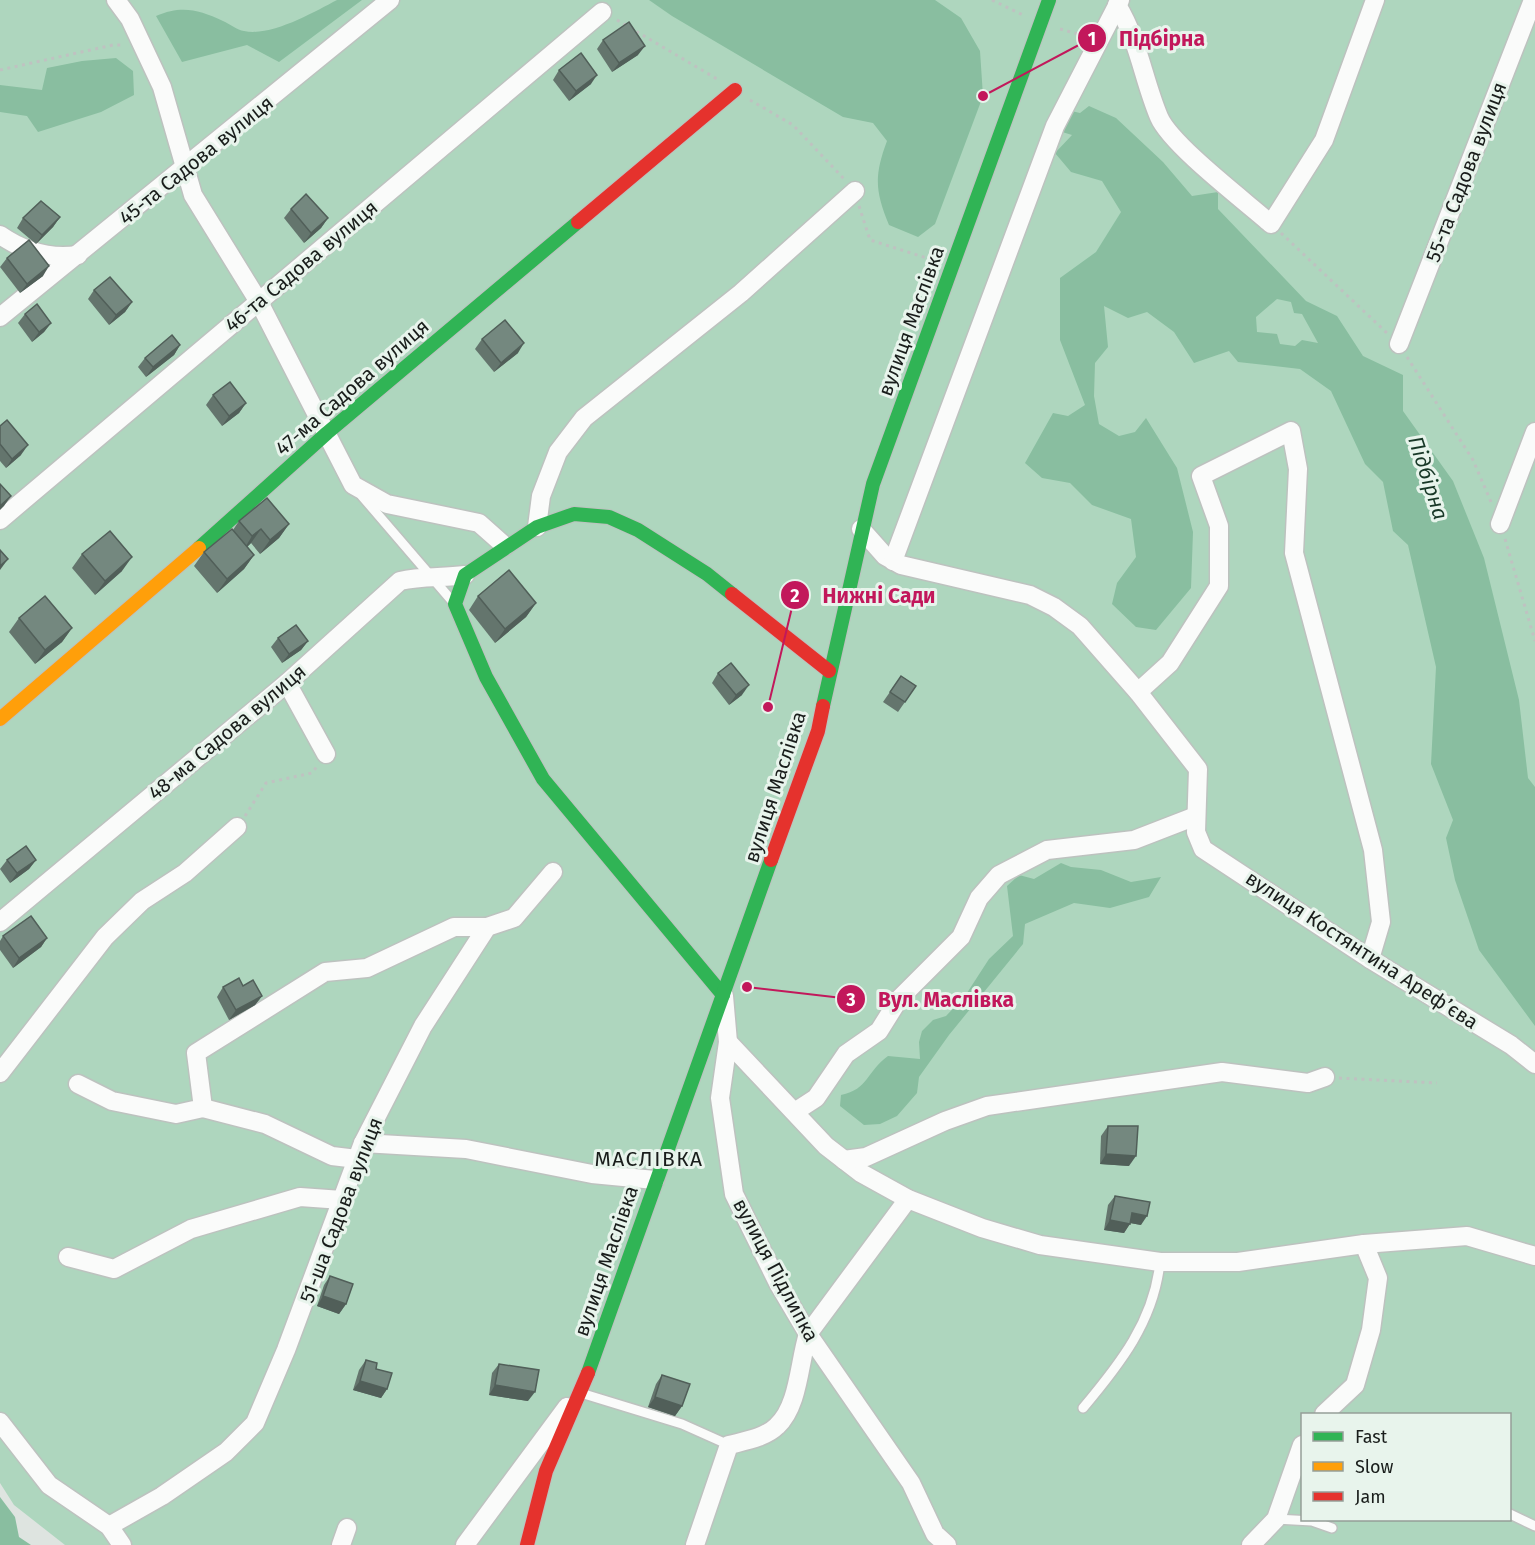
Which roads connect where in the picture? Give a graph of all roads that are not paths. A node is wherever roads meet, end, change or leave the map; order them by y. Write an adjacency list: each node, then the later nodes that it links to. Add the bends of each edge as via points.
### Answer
1 (116, 0): 9 (street, via 130,19 162,87 180,141)
2 (390, 0): 9 (street, 45-та Садова вулиця)
3 (1049, 0): 22 (street, вулиця Маслівка, via 892,428)
4 (1375, 0): 6 (street, via 1324,140 1271,224 1172,136 1159,118 1137,45)
5 (1533, 0): 15 (street, 55-та Садова вулиця)
6 (1119, 3): 24 (street, via 1055,126)
7 (602, 12): 13 (street, 46-та Садова вулиця)
8 (735, 90): 17 (street, 47-ма Садова вулиця)
9 (184, 170): 12 (street, 45-та Садова вулиця); 13 (street, via 193,195)
10 (855, 191): 21 (street, via 741,293 584,418 558,452 541,496)
11 (0, 235): 12 (street, via 14,245 38,253)
12 (78, 255): 14 (street, 45-та Садова вулиця)
13 (259, 302): 17 (street); 19 (street, 46-та Садова вулиця)
14 (0, 317)
15 (1399, 344)
16 (1535, 432): 20 (street)
17 (327, 433): 18 (street); 31 (street, 47-ма Садова вулиця)
18 (353, 485): 23 (street, via 387,504 479,523); 26 (lane)
19 (0, 520)
20 (1500, 524)
21 (537, 527): 23 (street); 28 (street, via 574,514 609,517 638,530 706,574)
22 (861, 529): 24 (street); 28 (street, вулиця Маслівка)
23 (505, 546): 25 (street)
24 (893, 561): 30 (street, via 1030,596 1054,606 1080,626)
25 (465, 575): 26 (street, 48-ма Садова вулиця); 27 (street)
26 (430, 578): 27 (lane); 29 (street, 48-ма Садова вулиця, via 400,581)
27 (455, 604): 39 (street, via 486,677 543,779)
28 (829, 670): 39 (street, вулиця Маслівка, via 818,731)
29 (287, 683): 32 (street); 36 (street, 48-ма Садова вулиця)
30 (1138, 692): 33 (street, via 1198,769); 38 (street, via 1170,663 1219,586 1219,525 1201,476 1291,431 1298,469 1294,553 1373,850 1381,922)
31 (0, 719)
32 (326, 754)
33 (1196, 824): 38 (street, вулиця Костянтина Арефʼєва, via 1203,849); 46 (street, via 1134,840 1047,850 999,875 979,898 961,937 899,999 879,1031 846,1054 816,1098)
34 (237, 827): 42 (street, via 185,873 142,901 105,937)
35 (553, 872): 37 (street, via 514,918)
36 (0, 921)
37 (487, 927): 45 (street, via 454,927 367,968 325,972 196,1053); 47 (street, 51-ша Садова вулиця, via 423,1026)
38 (1370, 959): 41 (street, вулиця Костянтина Арефʼєва)
39 (723, 995): 40 (street, вулиця Підлипка); 49 (street, вулиця Маслівка)
40 (728, 1042): 46 (street); 56 (street, вулиця Підлипка, via 720,1098 734,1194)
41 (1535, 1064)
42 (0, 1073)
43 (1325, 1077): 48 (street, via 1308,1083 1221,1072 987,1106 866,1157)
44 (78, 1084): 45 (street, via 112,1101 176,1114)
45 (203, 1108): 47 (street, via 265,1124 332,1155)
46 (796, 1111): 48 (street, via 826,1146)
47 (360, 1151): 49 (street, via 466,1149 592,1174); 51 (street, 51-ша Садова вулиця)
48 (844, 1160): 50 (street)
49 (654, 1180): 57 (street, вулиця Маслівка)
50 (908, 1199): 55 (street, via 982,1228 1040,1245); 56 (street)
51 (342, 1200): 54 (street, via 300,1197 202,1226 114,1269); 69 (street, 51-ша Садова вулиця, via 255,1423 226,1452)
52 (1364, 1244): 53 (street, via 1467,1236); 55 (street, via 1238,1262); 59 (street, via 1378,1278 1371,1330 1355,1385)
53 (1535, 1256)
54 (68, 1257)
55 (1160, 1262): 58 (lane, via 1158,1286 1146,1320 1116,1369)
56 (808, 1334): 61 (street, via 794,1398 777,1426 753,1439); 72 (street, вулиця Підлипка, via 911,1483)
57 (581, 1393): 61 (lane, via 682,1424); 63 (street); 64 (street, вулиця Маслівка)
58 (1083, 1408)
59 (1325, 1413)
60 (0, 1422): 69 (street, via 48,1485)
61 (729, 1445): 76 (street)
62 (1301, 1448): 66 (street)
63 (509, 1484): 64 (street, via 530,1479); 74 (street)
64 (541, 1490): 75 (street, вулиця Маслівка)
65 (1511, 1515): 70 (lane)
66 (1276, 1519): 67 (lane); 77 (street)
67 (1301, 1520)
68 (1312, 1521): 71 (lane)
69 (109, 1526): 73 (street)
70 (1535, 1526)
71 (1332, 1528)
72 (936, 1541)
73 (122, 1545)
74 (465, 1545)
75 (527, 1545)
76 (695, 1545)
77 (1251, 1545)

